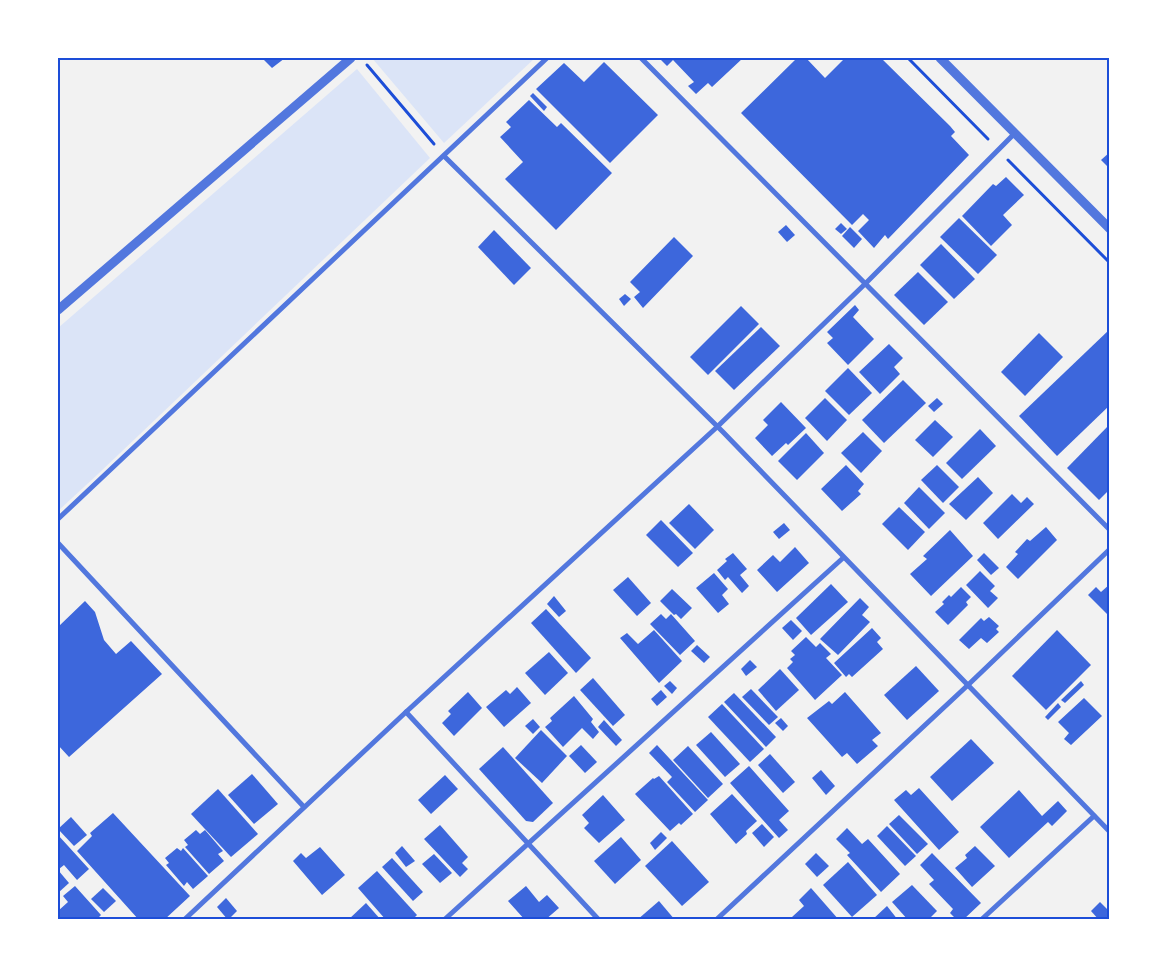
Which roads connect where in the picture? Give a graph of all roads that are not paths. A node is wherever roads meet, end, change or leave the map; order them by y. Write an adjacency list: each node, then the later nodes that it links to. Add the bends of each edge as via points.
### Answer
1 (351, 58): 9 (street)
2 (547, 58): 6 (street)
3 (641, 58): 8 (street)
4 (940, 58): 5 (street)
5 (1015, 133): 7 (street); 8 (street)
6 (444, 156): 10 (street); 11 (street)
7 (1110, 230)
8 (866, 283): 10 (street); 12 (street)
9 (58, 310)
10 (718, 427): 15 (street); 17 (street)
11 (58, 518)
12 (1110, 530)
13 (58, 543): 18 (street)
14 (1110, 549): 16 (street)
15 (843, 558): 16 (street); 21 (street)
16 (968, 685): 19 (street); 25 (street)
17 (406, 712): 18 (street); 21 (street)
18 (304, 807): 22 (street)
19 (1094, 816): 20 (street); 26 (street)
20 (1110, 832)
21 (528, 843): 23 (street); 24 (street)
22 (184, 920)
23 (444, 920)
24 (599, 920)
25 (716, 920)
26 (981, 920)

